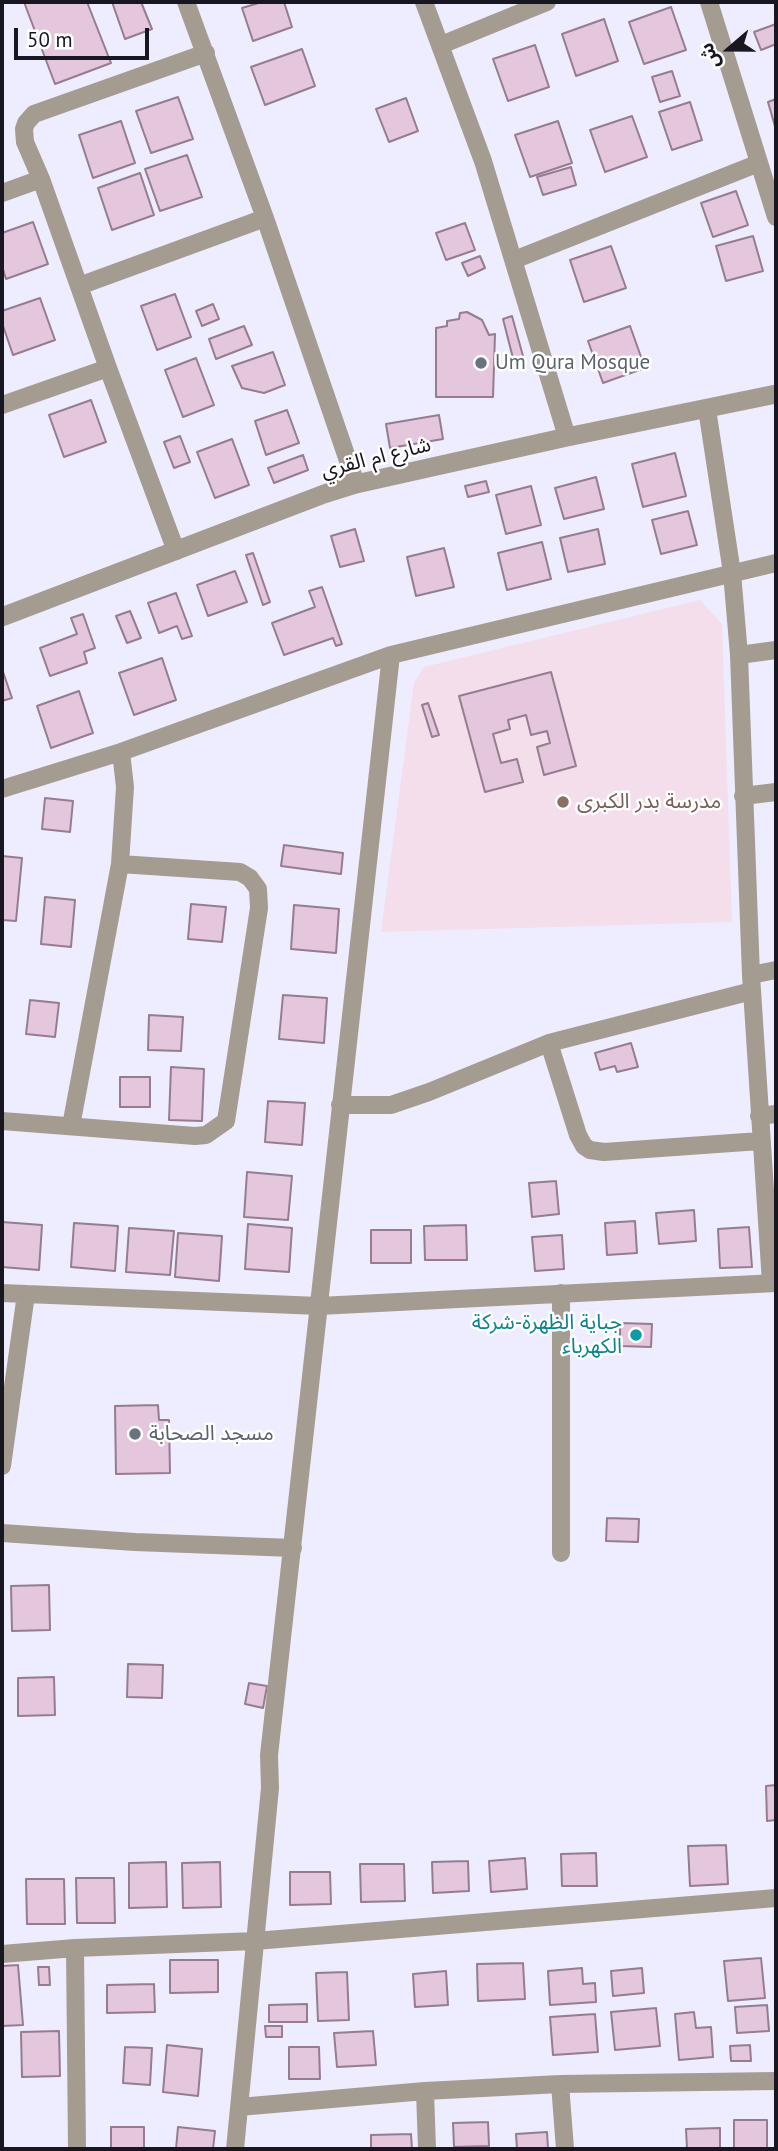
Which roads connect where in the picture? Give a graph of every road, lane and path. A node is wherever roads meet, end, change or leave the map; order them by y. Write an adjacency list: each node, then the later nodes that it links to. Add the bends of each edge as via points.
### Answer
1 (186, 2): 6 (street)
2 (424, 2): 5 (street)
3 (547, 2): 5 (street)
4 (709, 2): 7 (street)
5 (441, 45): 12 (street)
6 (206, 53): 8 (street, via 34,114 26,123 24,136); 11 (street)
7 (760, 163): 10 (street); 12 (street)
8 (41, 178): 9 (street); 13 (street)
9 (2, 193)
10 (776, 217)
11 (265, 218): 13 (street); 19 (street)
12 (514, 260): 18 (street)
13 (79, 286): 14 (street)
14 (108, 368): 16 (street); 20 (street)
15 (776, 394): 17 (street, شارع ام القري)
16 (2, 405)
17 (706, 409): 18 (street, شارع ام القري); 22 (street)
18 (567, 437): 19 (street, شارع ام القري)
19 (356, 484): 20 (street, شارع ام القري)
20 (176, 551): 23 (street, شارع ام القري)
21 (776, 563): 22 (street)
22 (732, 573): 25 (street); 26 (street)
23 (2, 617)
24 (776, 650): 26 (street)
25 (391, 655): 27 (street); 35 (street)
26 (738, 655): 30 (street)
27 (121, 752): 28 (street); 31 (street, via 125,787)
28 (2, 789)
29 (776, 792): 30 (street)
30 (743, 796): 33 (street)
31 (120, 864): 38 (street); 38 (street, via 240,872 258,889 260,908 229,1110 226,1121 206,1135)
32 (776, 970): 33 (street)
33 (751, 983): 34 (street); 36 (street)
34 (549, 1043): 35 (street, via 391,1105); 39 (street, via 578,1135 590,1150)
35 (340, 1105): 44 (street)
36 (768, 1115): 39 (street)
37 (2, 1121): 38 (street)
38 (71, 1126)
39 (760, 1141): 40 (street)
40 (774, 1283): 42 (street)
41 (2, 1293): 43 (street)
42 (561, 1293): 44 (street); 48 (street)
43 (26, 1294): 44 (street); 45 (street)
44 (319, 1306): 47 (street)
45 (2, 1466)
46 (2, 1533): 47 (street)
47 (293, 1548): 50 (street, via 269,1755)
48 (561, 1553)
49 (776, 1898): 50 (street)
50 (255, 1941): 51 (street); 56 (street)
51 (75, 1948): 52 (street); 57 (street)
52 (2, 1954)
53 (776, 2081): 54 (street)
54 (560, 2084): 55 (street); 60 (street)
55 (425, 2091): 56 (street); 59 (street)
56 (239, 2107): 58 (street)
57 (77, 2149)
58 (235, 2149)
59 (427, 2149)
60 (565, 2149)

